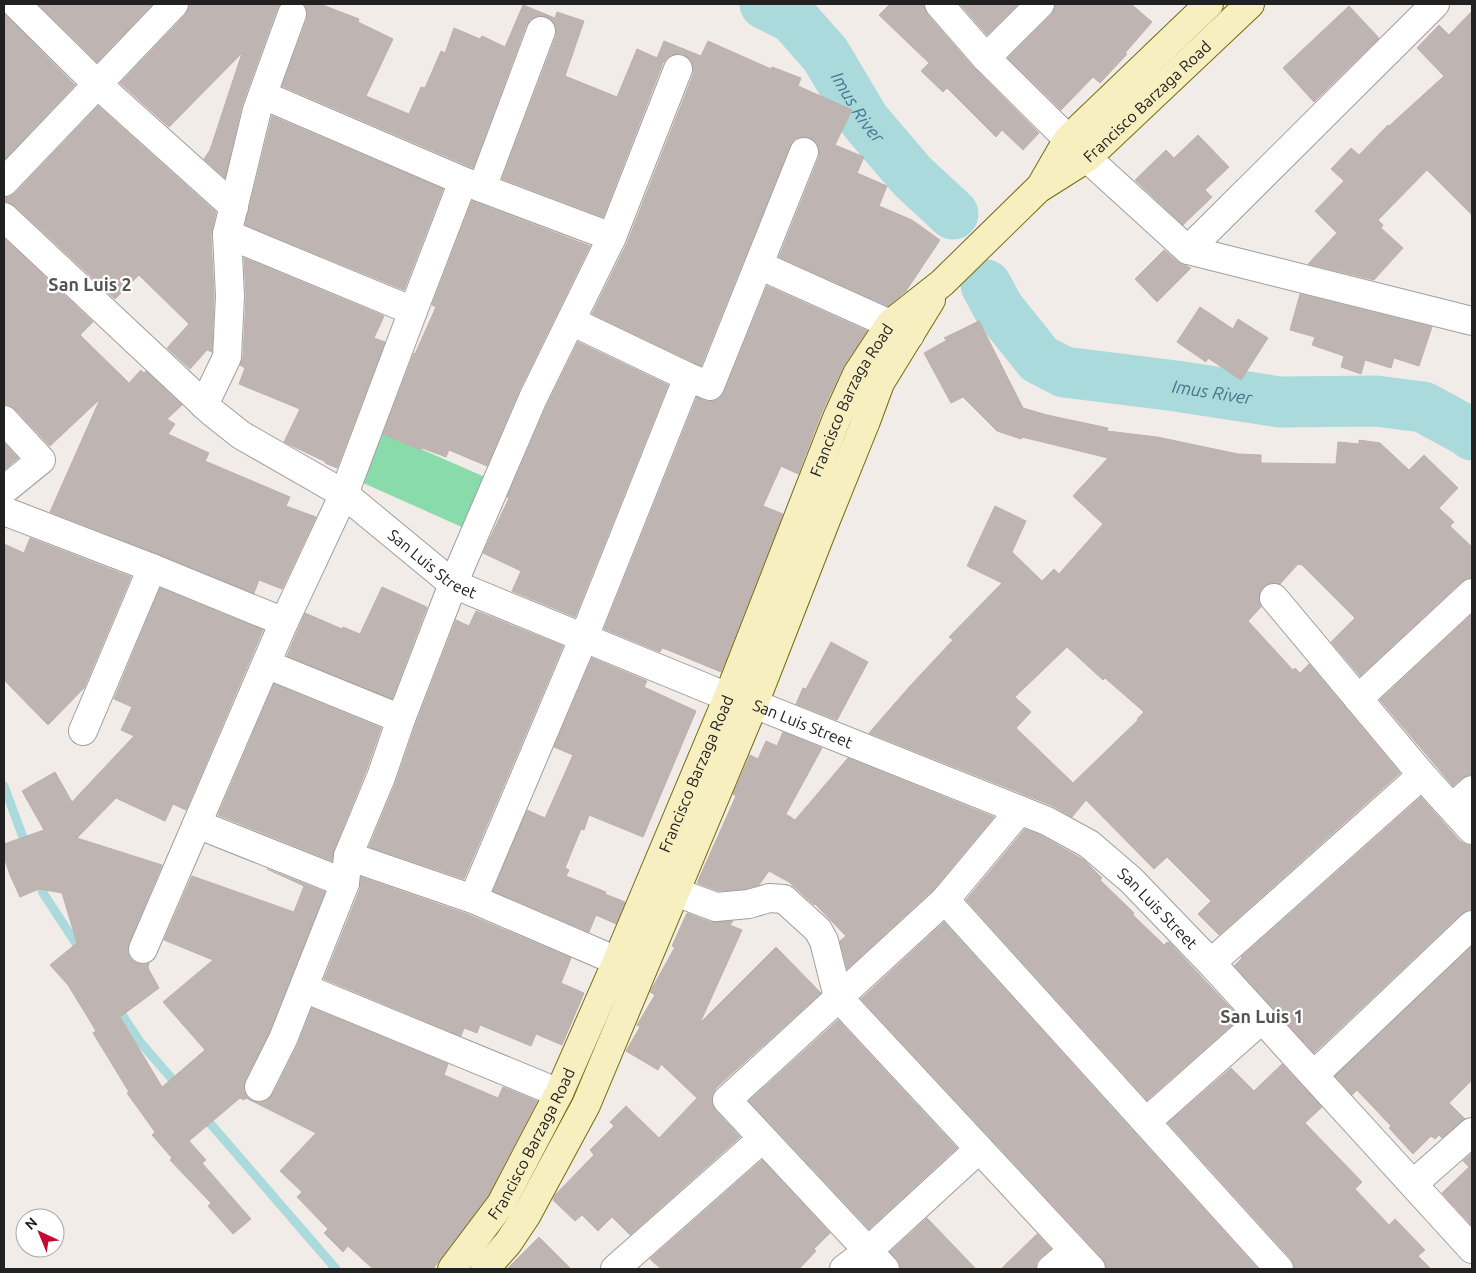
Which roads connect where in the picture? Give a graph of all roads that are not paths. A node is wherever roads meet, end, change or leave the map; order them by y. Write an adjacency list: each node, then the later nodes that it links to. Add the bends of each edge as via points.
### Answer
1 (16, 4): 12 (street)
2 (174, 4): 12 (street)
3 (939, 4): 10 (street)
4 (1040, 4): 10 (street)
5 (1209, 4): 14 (street, Francisco Barzaga Road)
6 (1435, 4): 24 (street)
7 (1237, 8): 16 (street, Francisco Barzaga Road)
8 (292, 14): 13 (street)
9 (541, 31): 18 (street)
10 (986, 58): 14 (street)
11 (678, 69): 23 (street)
12 (98, 84): 17 (street); 20 (street)
13 (263, 95): 18 (street); 20 (street)
14 (1068, 139): 16 (street); 19 (street, Francisco Barzaga Road)
15 (804, 152): 25 (street)
16 (1087, 158): 19 (street, Francisco Barzaga Road); 24 (street)
17 (4, 182)
18 (473, 185): 23 (street); 26 (street)
19 (1035, 193): 29 (street, Francisco Barzaga Road, via 941,284)
20 (234, 207): 22 (street)
21 (4, 217): 31 (street, San Luis Street)
22 (227, 234): 26 (street); 31 (street, via 230,296 227,357)
23 (612, 237): 27 (street)
24 (1188, 250): 28 (street)
25 (758, 265): 29 (street); 30 (street, via 710,386)
26 (412, 311): 34 (street)
27 (571, 321): 30 (street); 37 (street, via 533,398)
28 (1472, 321)
29 (900, 330): 43 (street, Francisco Barzaga Road, via 857,374); 45 (street, Francisco Barzaga Road)
30 (688, 378): 41 (street)
31 (204, 405): 34 (street, San Luis Street, via 241,435)
32 (4, 420): 33 (street, via 41,460)
33 (4, 490)
34 (344, 494): 37 (street, San Luis Street); 40 (street)
35 (4, 511): 36 (street)
36 (152, 568): 40 (street); 47 (street)
37 (453, 584): 41 (street, San Luis Street); 46 (street)
38 (1472, 593): 44 (street)
39 (1274, 598): 44 (street)
40 (284, 622): 42 (street)
41 (584, 637): 43 (street, San Luis Street); 58 (street)
42 (266, 664): 46 (street); 52 (street)
43 (728, 697): 45 (street, San Luis Street); 55 (street, Francisco Barzaga Road)
44 (1358, 699): 48 (street)
45 (754, 704): 51 (street, San Luis Street); 57 (street, Francisco Barzaga Road)
46 (401, 719): 54 (street)
47 (83, 731)
48 (1422, 775): 50 (street); 63 (street)
49 (1472, 790): 50 (street)
50 (1452, 808): 53 (street)
51 (1020, 810): 59 (street); 63 (street, San Luis Street, via 1089,844 1130,880)
52 (197, 824): 56 (street); 61 (street)
53 (1472, 830)
54 (348, 856): 56 (street); 58 (street)
55 (649, 882): 57 (street); 62 (street, Francisco Barzaga Road)
56 (345, 883): 64 (street)
57 (675, 892): 65 (street, via 716,907 769,898 784,899 818,930 824,941); 79 (street, Francisco Barzaga Road, via 586,1105 526,1216)
58 (473, 899): 62 (street)
59 (945, 900): 65 (street); 70 (street)
60 (1472, 925): 67 (street)
61 (143, 949)
62 (617, 961): 69 (street, Francisco Barzaga Road)
63 (1211, 963): 66 (street, San Luis Street)
64 (304, 988): 68 (street); 69 (street)
65 (838, 997): 72 (street, via 726,1100); 73 (street)
66 (1262, 1019): 67 (street, San Luis Street); 70 (street)
67 (1314, 1075): 74 (street, San Luis Street)
68 (259, 1087)
69 (559, 1093): 78 (street, Francisco Barzaga Road, via 501,1204)
70 (1146, 1122): 83 (street)
71 (1472, 1132): 74 (street)
72 (762, 1138): 76 (street); 80 (street)
73 (979, 1149): 76 (street); 77 (street)
74 (1413, 1184): 75 (street, San Luis Street)
75 (1472, 1249)
76 (877, 1260): 81 (street)
77 (1082, 1260): 82 (street)
78 (452, 1269)
79 (485, 1269)
80 (615, 1269)
81 (844, 1269)
82 (1051, 1269)
83 (1280, 1269)

